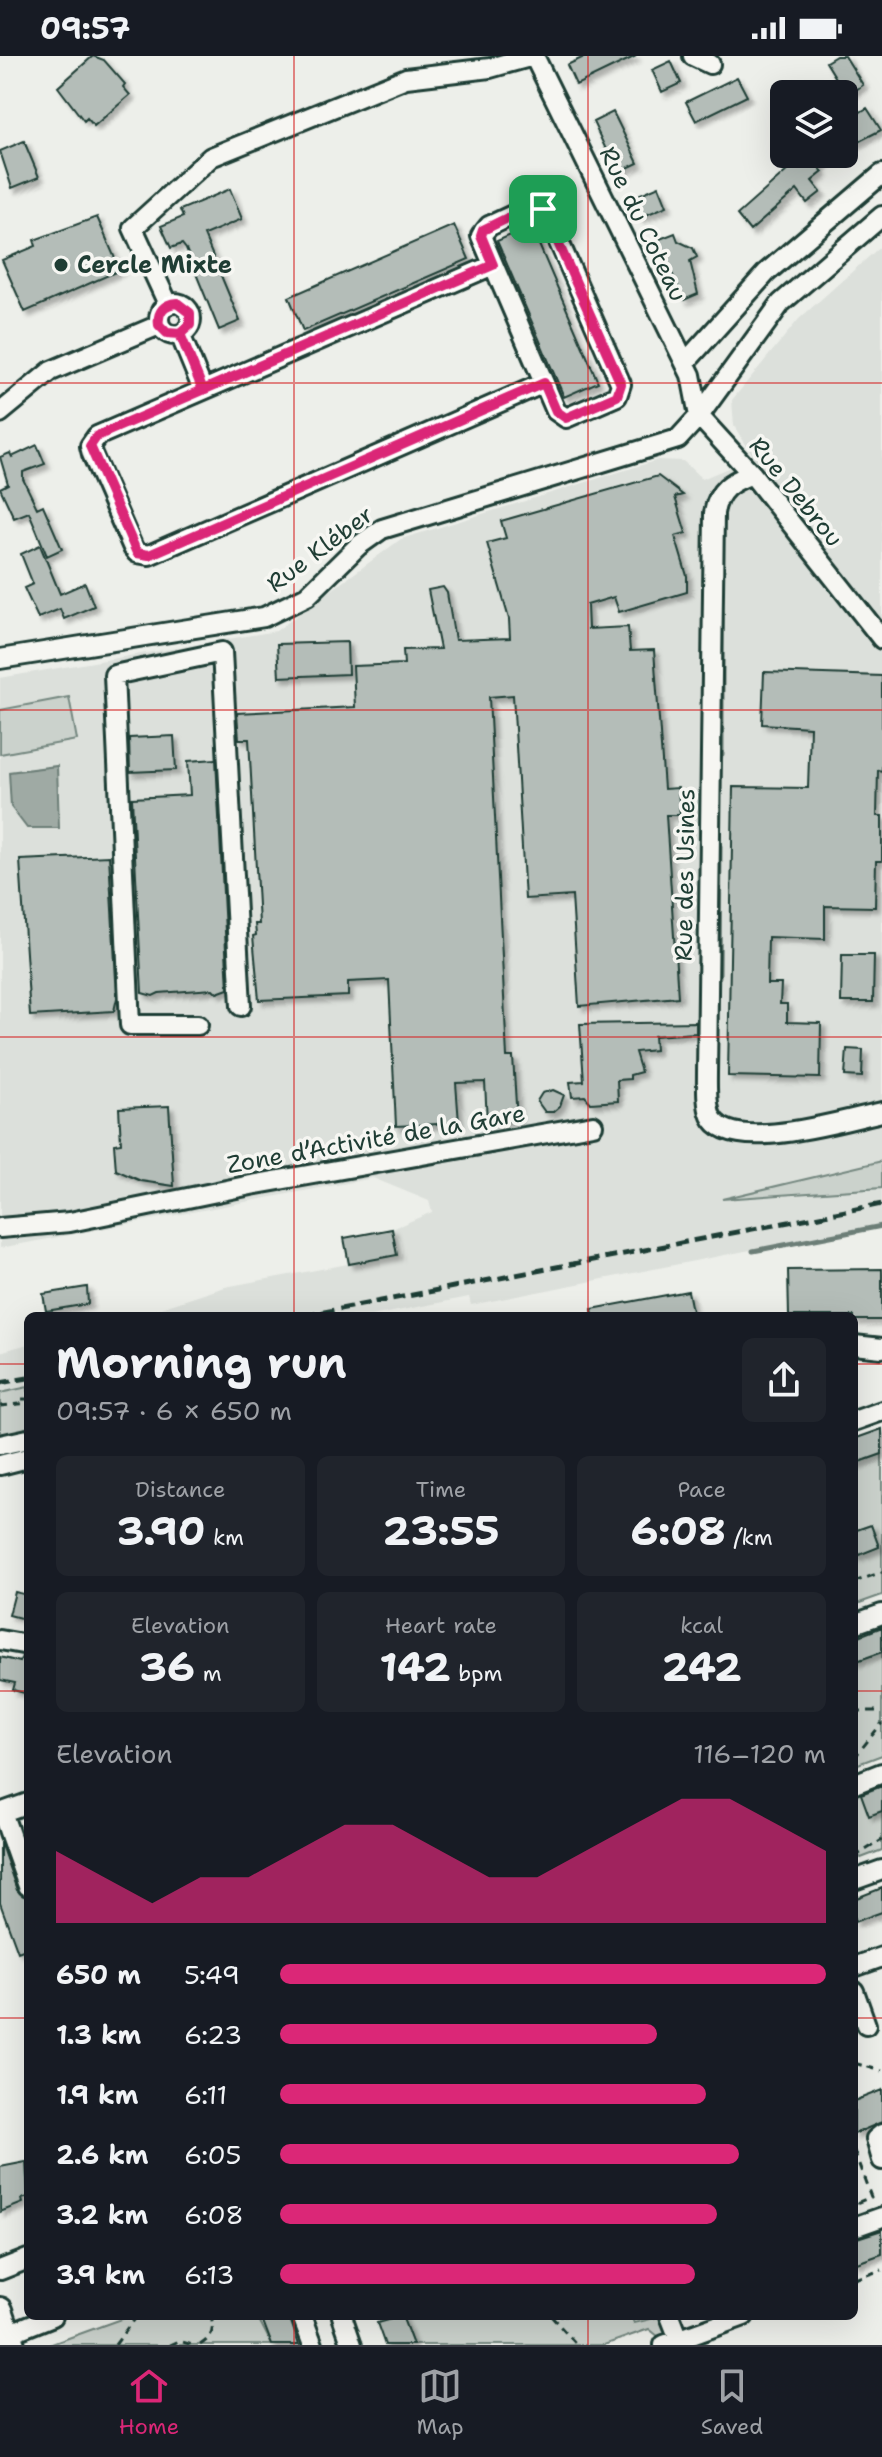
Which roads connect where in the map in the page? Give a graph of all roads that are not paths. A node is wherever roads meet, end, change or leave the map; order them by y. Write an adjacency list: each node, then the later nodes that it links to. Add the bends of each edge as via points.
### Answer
1 (533, 56): 5 (street, via 490,68 406,78 211,157 133,228); 8 (street, Rue du Coteau)
2 (882, 174): 8 (street, via 767,272)
3 (882, 216): 12 (street, Rue Kléber, via 781,303)
4 (493, 265): 9 (street); 9 (street, via 483,230 530,207 543,209 622,389 566,418 556,411); 10 (street)
5 (168, 304): 6 (street, via 159,314); 7 (street, via 179,304 190,313 190,325)
6 (159, 325): 7 (street, via 167,333); 11 (street, via 51,371)
7 (180, 334): 10 (street)
8 (685, 363): 12 (street, Rue du Coteau)
9 (544, 383): 10 (street, via 149,555 137,553 92,454 92,440)
10 (203, 390)
11 (0, 413)
12 (699, 416): 13 (street, Rue Debrou); 15 (street, Rue Kléber, via 684,433 661,446 382,529 307,596 277,613)
13 (752, 474): 14 (street, Rue Debrou); 18 (street, Rue des Usines, via 727,485 714,513 710,1108 720,1127 738,1134 769,1135)
14 (882, 639)
15 (0, 659)
16 (241, 1006): 17 (street, via 222,652 114,675 130,1025)
17 (198, 1025)
18 (882, 1112)
19 (593, 1125): 20 (street, Zone d’Activité de la Gare, via 70,1222)
20 (0, 1228)
21 (858, 1345): 22 (street)
22 (882, 1348)
23 (882, 1411): 24 (street)
24 (858, 1420)
25 (24, 1440): 26 (street)
26 (0, 1445)
27 (24, 1459): 28 (street)
28 (0, 1465)
29 (882, 1614): 30 (street)
30 (858, 1623)
31 (0, 1640): 32 (street)
32 (24, 1644)
33 (882, 1773): 34 (street)
34 (858, 1782)
35 (24, 1804): 36 (street)
36 (1, 1813): 38 (street)
37 (882, 1870): 39 (street)
38 (24, 1875)
39 (858, 1879)
40 (882, 1957): 41 (street)
41 (858, 1966)
42 (858, 2001): 43 (street)
43 (867, 2024)
44 (882, 2134): 45 (street, via 876,2139)
45 (882, 2160)
46 (882, 2217): 47 (street)
47 (858, 2226)
48 (24, 2261): 49 (street)
49 (0, 2270)
50 (0, 2310): 56 (main road)
51 (45, 2320): 56 (street)
52 (304, 2320): 58 (street)
53 (343, 2320): 59 (street)
54 (670, 2320): 57 (street)
55 (728, 2320): 57 (street)
56 (7, 2339)
57 (672, 2342)
58 (313, 2345)
59 (352, 2345)

